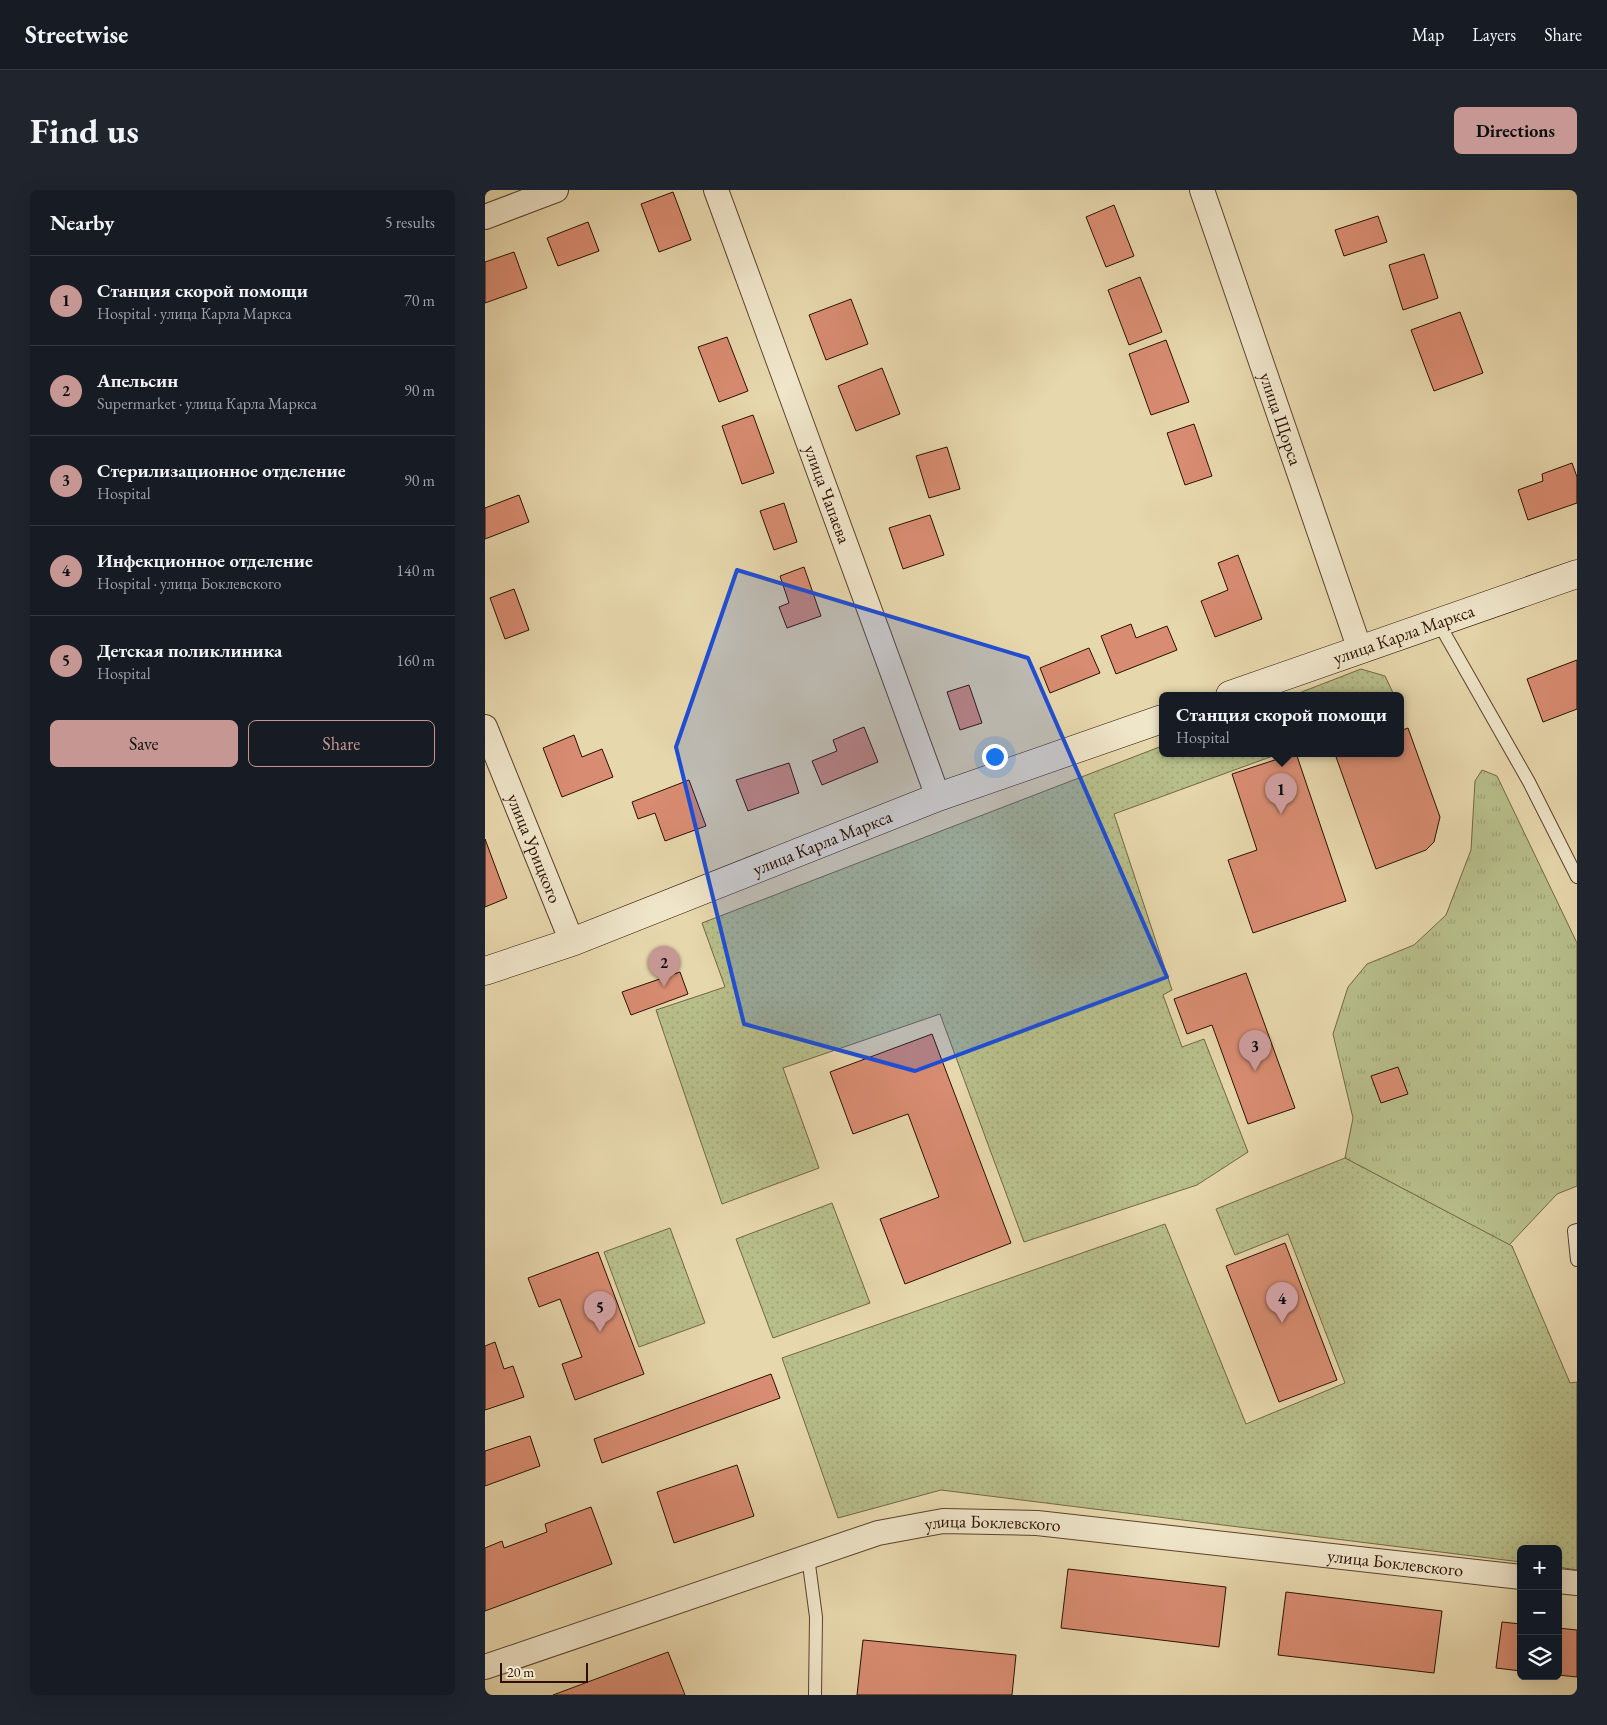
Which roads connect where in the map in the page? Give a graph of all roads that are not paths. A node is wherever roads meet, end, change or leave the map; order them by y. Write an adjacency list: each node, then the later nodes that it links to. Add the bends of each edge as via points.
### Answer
1 (556, 190): 4 (street)
2 (717, 190): 11 (street, улица Чапаева)
3 (1202, 190): 7 (street, улица Щорса)
4 (485, 217)
5 (1577, 574): 6 (main road, улица Карла Маркса)
6 (1438, 622): 7 (main road, улица Карла Маркса); 12 (lane, via 1529,782)
7 (1360, 650): 8 (main road, улица Карла Маркса)
8 (1238, 692)
9 (1159, 720): 11 (main road, улица Карла Маркса)
10 (485, 727): 13 (street, улица Урицкого)
11 (938, 797): 13 (main road, улица Карла Маркса)
12 (1577, 877)
13 (572, 942): 14 (main road, улица Карла Маркса)
14 (485, 971)
15 (1577, 1230): 16 (lane, via 1574,1231)
16 (1577, 1260)
17 (807, 1557): 18 (street, улица Боклевского, via 878,1533 943,1521 1037,1523); 21 (street, улица Боклевского); 22 (lane, via 816,1616)
18 (1517, 1577)
19 (1562, 1581): 20 (street)
20 (1577, 1583)
21 (485, 1667)
22 (815, 1695)

